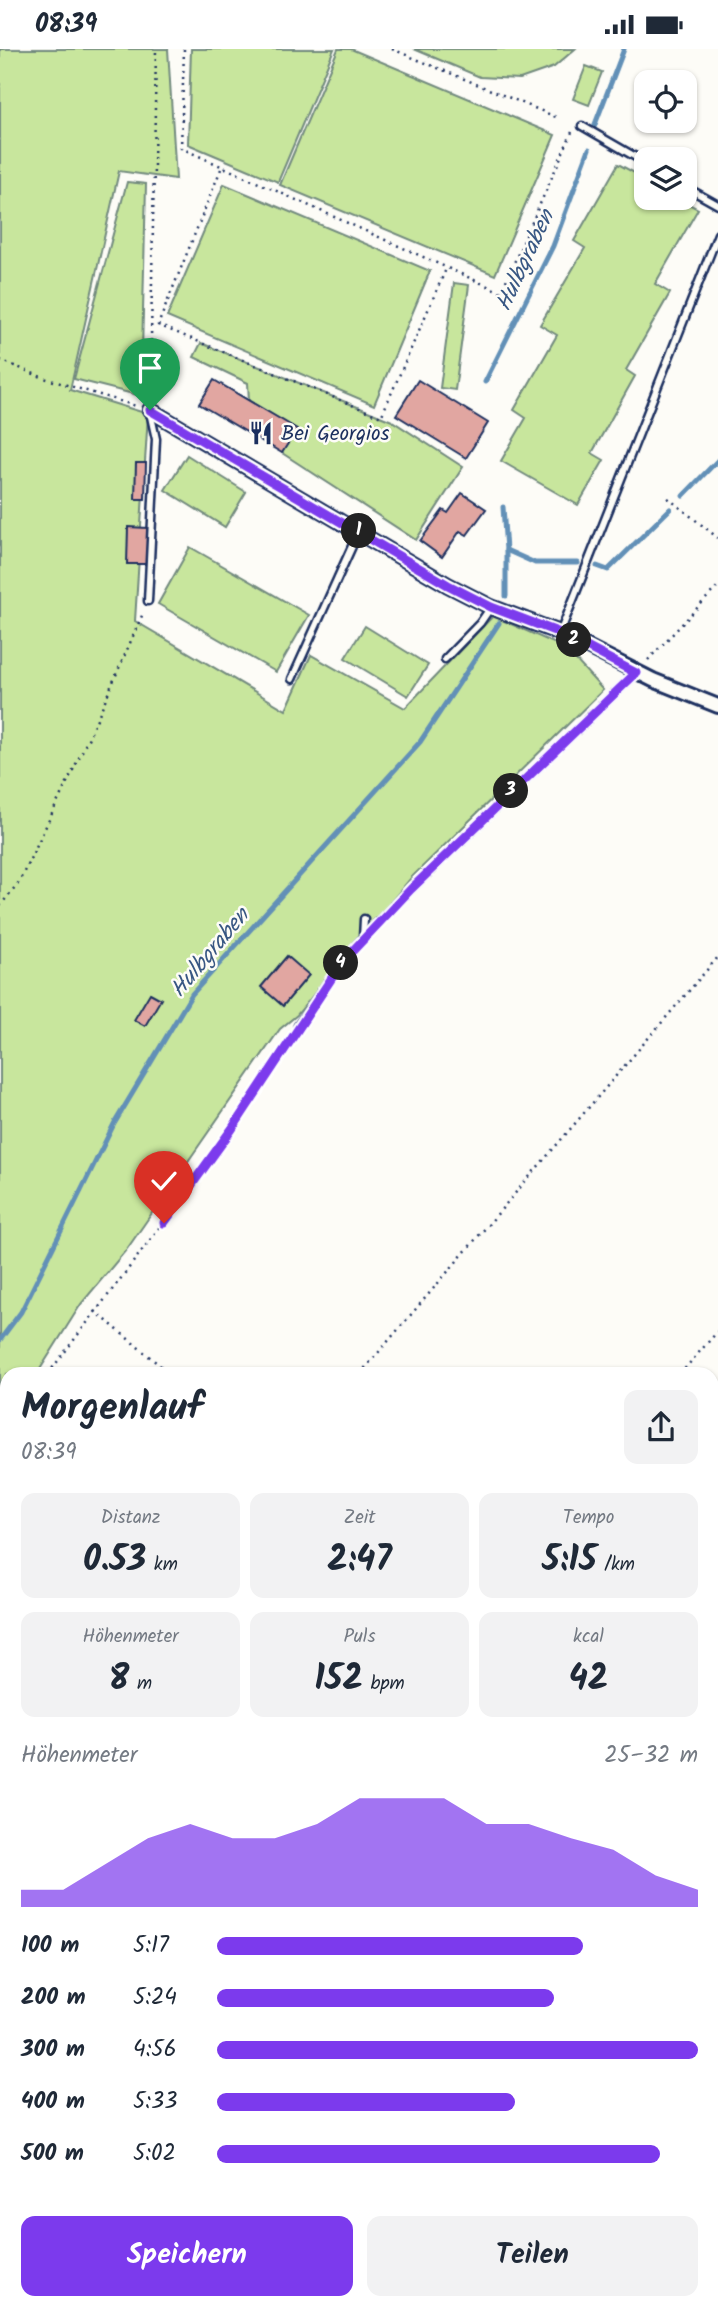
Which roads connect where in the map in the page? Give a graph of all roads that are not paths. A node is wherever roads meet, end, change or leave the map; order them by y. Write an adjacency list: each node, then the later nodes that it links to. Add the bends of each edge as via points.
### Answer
1 (579, 124): 2 (lane)
2 (634, 156)
3 (697, 193): 4 (lane)
4 (718, 205)
5 (718, 234): 10 (lane)
6 (150, 410): 7 (street); 8 (lane, via 156,439)
7 (359, 531): 9 (street); 13 (lane)
8 (148, 601)
9 (491, 607): 10 (street); 11 (lane)
10 (560, 633): 12 (street)
11 (445, 659)
12 (636, 673): 14 (street); 16 (lane)
13 (292, 679)
14 (718, 706)
15 (363, 919): 16 (lane)
16 (363, 938): 17 (lane)
17 (298, 1026)

